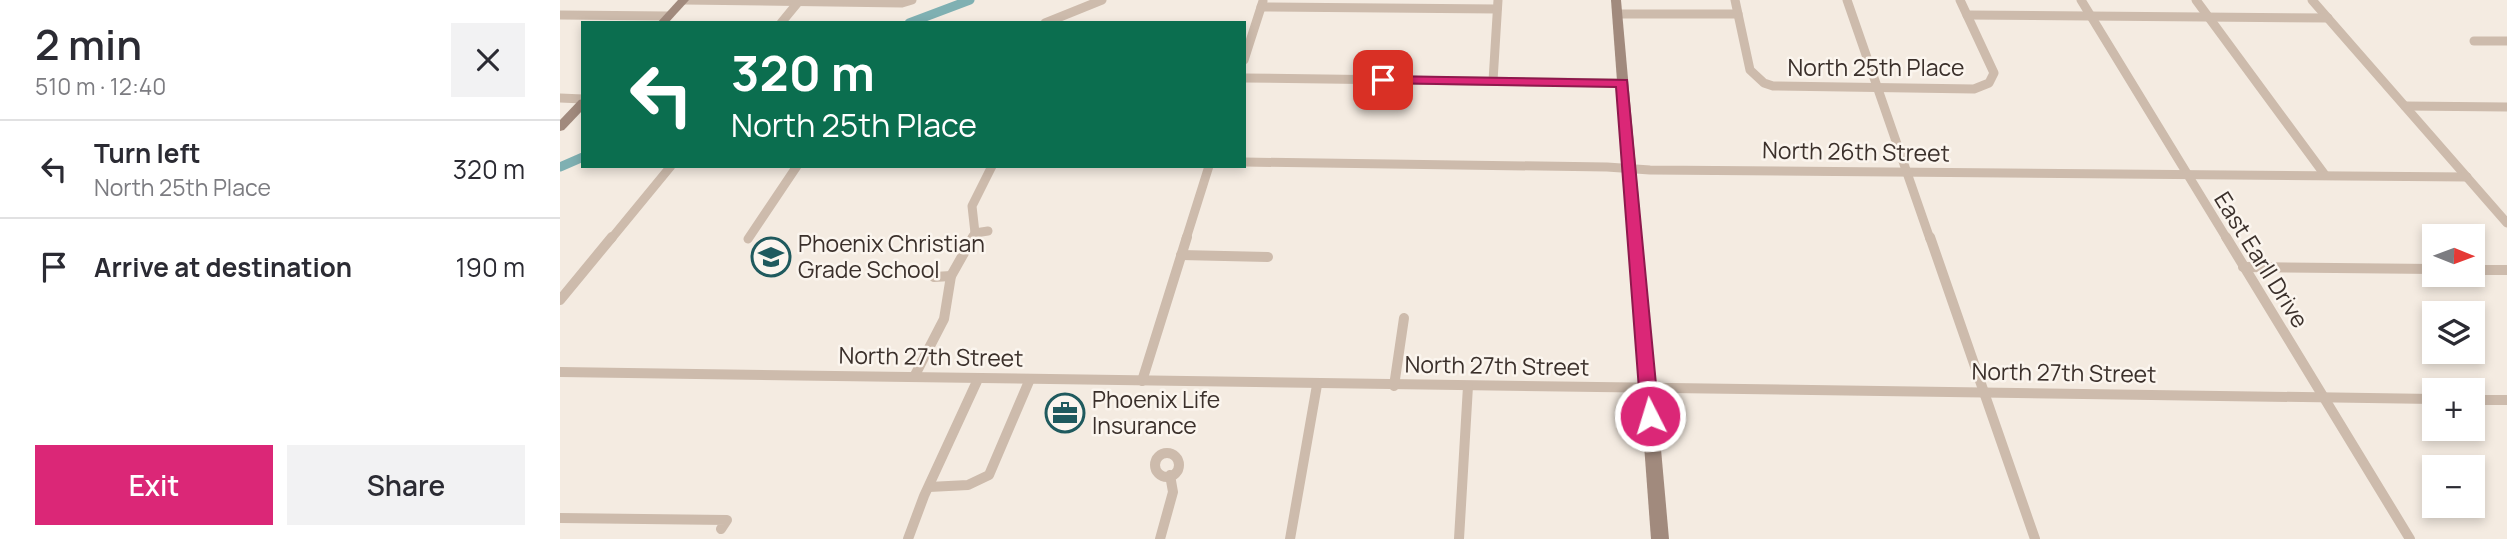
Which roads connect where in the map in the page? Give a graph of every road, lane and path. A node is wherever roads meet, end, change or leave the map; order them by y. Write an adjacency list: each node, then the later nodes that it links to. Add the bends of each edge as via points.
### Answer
1 (684, 0): 10 (street); 20 (main road)
2 (912, 0): 10 (street)
3 (1101, 0): 22 (street)
4 (1735, 0): 14 (street)
5 (1847, 0): 29 (street)
6 (1960, 0): 15 (street)
7 (2081, 0): 17 (street, East Earll Drive)
8 (2196, 0): 18 (street)
9 (2312, 0): 19 (street)
10 (799, 1): 21 (street)
11 (1262, 3): 12 (street); 25 (street)
12 (1498, 4): 27 (street)
13 (1616, 7): 14 (street); 28 (main road)
14 (1738, 15): 29 (street, North 25th Place, via 1750,70 1764,83 1784,88)
15 (1967, 15): 17 (street); 29 (street, North 25th Place, via 1993,68 1989,83 1973,89)
16 (560, 16): 20 (street)
17 (2090, 16): 18 (street); 43 (street, East Earll Drive)
18 (2208, 16): 19 (street); 44 (street)
19 (2328, 18): 33 (street)
20 (665, 20)
21 (783, 21)
22 (1050, 21)
23 (2474, 41): 24 (street)
24 (2507, 41)
25 (1246, 54)
26 (1246, 78): 27 (street)
27 (1493, 81): 28 (street)
28 (1622, 83): 41 (main road)
29 (1877, 88): 42 (street)
30 (560, 99): 31 (street)
31 (581, 101)
32 (581, 103): 35 (main road)
33 (2405, 106): 34 (street); 45 (street)
34 (2507, 107)
35 (560, 127)
36 (1246, 162): 41 (street, North 26th Street)
37 (669, 168): 58 (street)
38 (796, 168): 49 (street)
39 (991, 168): 48 (street, via 972,206)
40 (1208, 168): 50 (street)
41 (1630, 168): 42 (street, North 26th Street); 68 (main road)
42 (1905, 172): 43 (street, North 26th Street); 69 (street)
43 (2186, 174): 44 (street, North 26th Street); 52 (street, East Earll Drive)
44 (2325, 175): 45 (street, North 26th Street)
45 (2467, 177): 46 (street)
46 (2507, 223)
47 (988, 231): 48 (street)
48 (975, 233): 56 (street)
49 (748, 239)
50 (1181, 255): 51 (street); 64 (street)
51 (1268, 257)
52 (2243, 267): 53 (street); 70 (street, East Earll Drive)
53 (2422, 269)
54 (2485, 270): 55 (street)
55 (2507, 270)
56 (951, 276): 57 (street); 61 (street, via 944,319)
57 (934, 277)
58 (560, 300)
59 (1404, 318): 66 (street)
60 (560, 372): 61 (street, North 27th Street)
61 (914, 377): 62 (street, North 27th Street)
62 (978, 379): 63 (street, North 27th Street); 75 (street)
63 (1030, 379): 64 (street, North 27th Street); 75 (street, via 989,475 961,487)
64 (1142, 381): 65 (street, North 27th Street)
65 (1317, 385): 66 (street, North 27th Street); 80 (street)
66 (1394, 386): 67 (street, North 27th Street)
67 (1468, 386): 68 (street, North 27th Street); 81 (street)
68 (1648, 389): 69 (street, North 27th Street); 82 (main road)
69 (1984, 393): 70 (street, North 27th Street); 83 (street)
70 (2324, 398): 71 (street, North 27th Street); 84 (street, East Earll Drive)
71 (2422, 399)
72 (2485, 400): 73 (street)
73 (2507, 400)
74 (1170, 475): 79 (street, via 1173,492)
75 (929, 487): 78 (street)
76 (560, 518): 77 (street, via 727,520)
77 (721, 529)
78 (908, 539)
79 (1160, 539)
80 (1290, 539)
81 (1459, 539)
82 (1660, 539)
83 (2035, 539)
84 (2410, 539)

